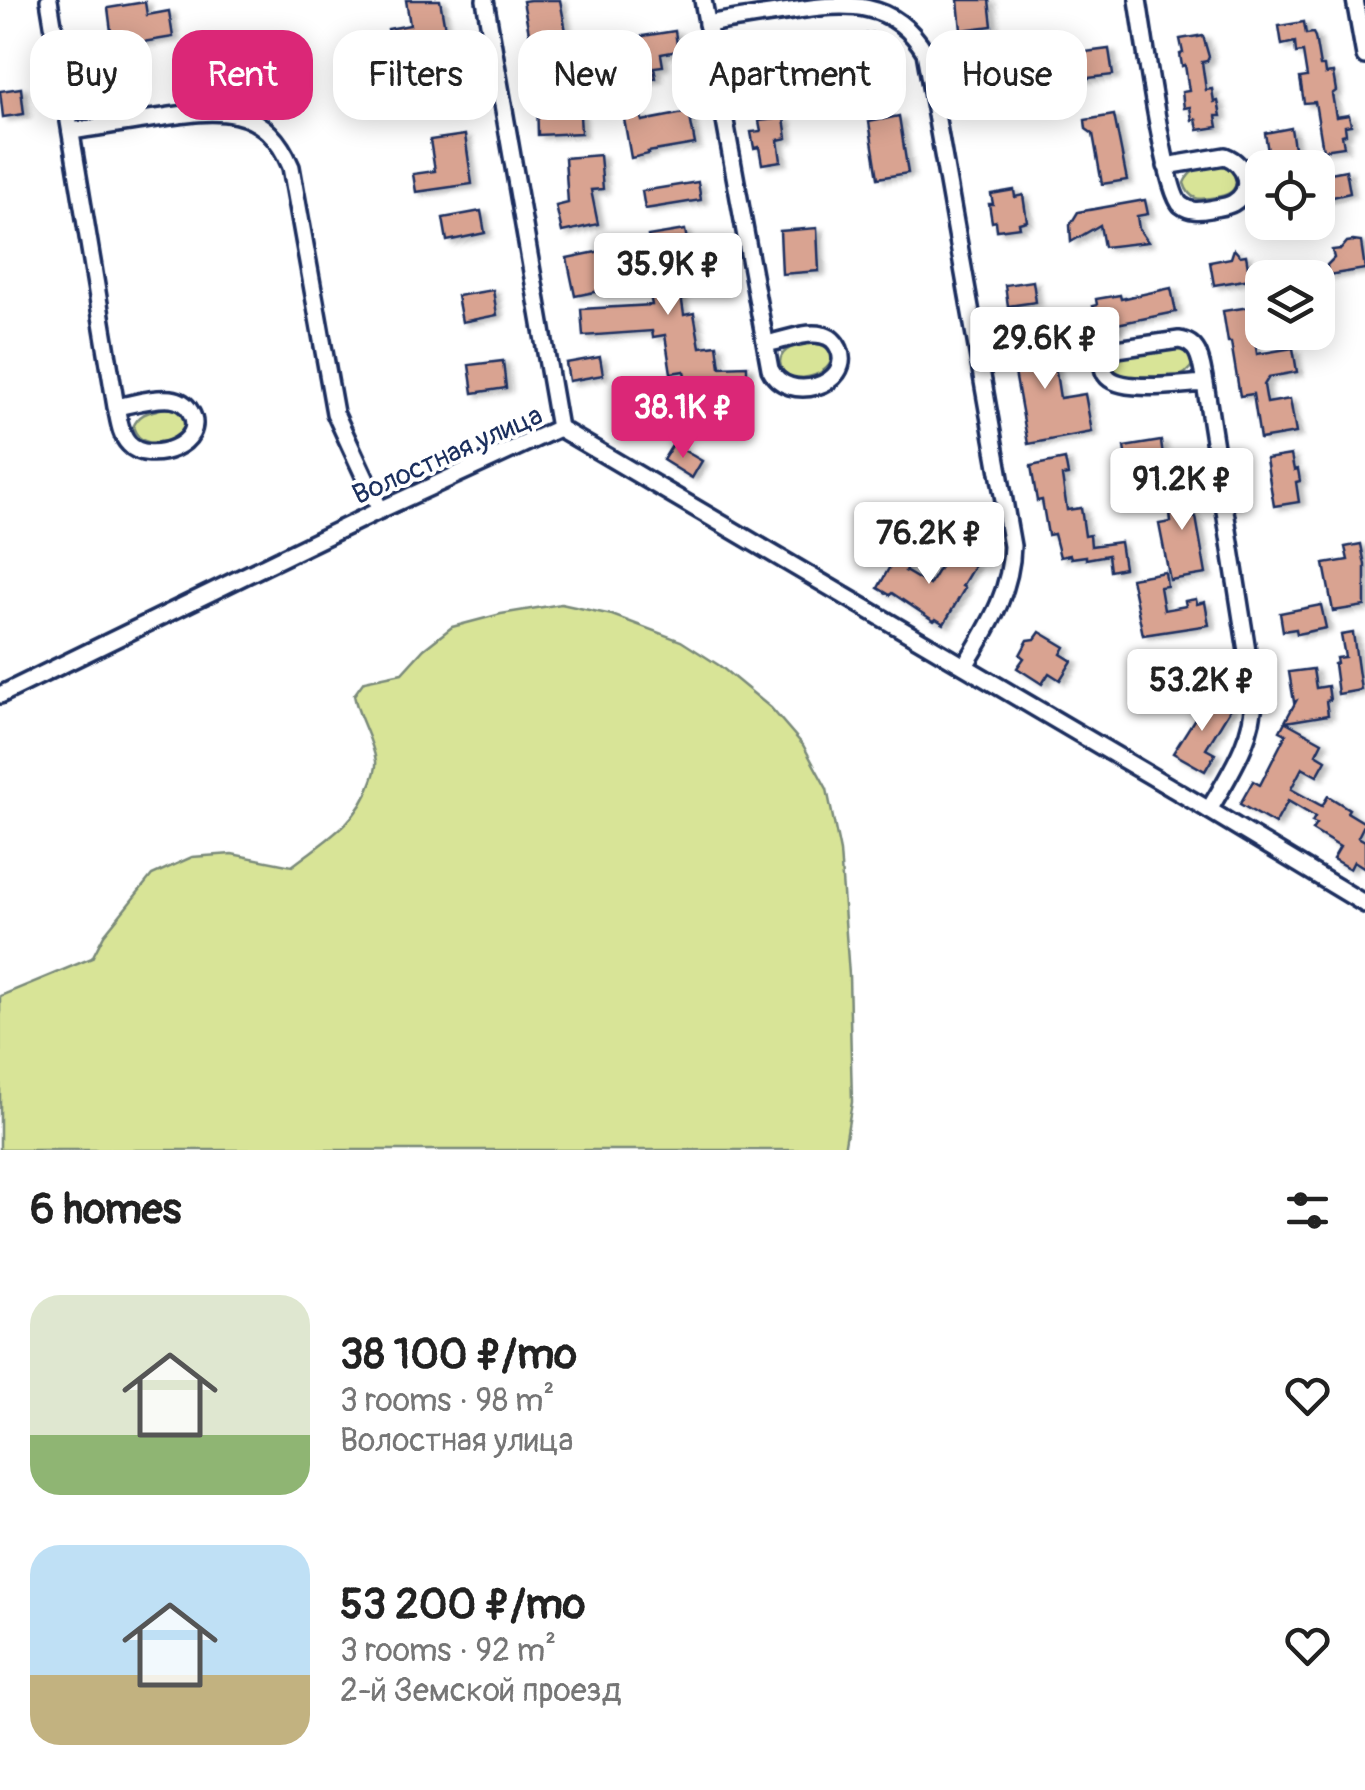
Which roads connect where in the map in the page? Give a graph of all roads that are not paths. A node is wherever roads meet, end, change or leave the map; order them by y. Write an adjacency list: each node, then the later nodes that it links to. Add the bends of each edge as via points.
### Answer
1 (49, 0): 8 (street)
2 (485, 0): 13 (street)
3 (702, 0): 6 (street)
4 (1138, 0): 9 (street)
5 (1355, 0): 7 (street)
6 (707, 24): 10 (street); 15 (street, via 868,4 908,26 925,52 1012,546 1004,598)
7 (1365, 56)
8 (70, 131): 12 (street); 14 (street, via 217,111 257,123 278,142 291,167 335,413)
9 (1166, 166): 9 (street, via 1176,200 1192,211 1227,206 1246,185 1242,166 1225,156)
10 (766, 344): 10 (street, via 821,334 837,344 842,363 831,380 791,388 774,378)
11 (1204, 383): 11 (street, via 1126,386 1106,376 1102,359 1110,350 1188,341 1199,354); 17 (street, via 1254,696 1245,745)
12 (116, 407): 12 (street, via 126,442 143,452 183,444 194,428 190,409 173,398)
13 (559, 428): 14 (street, Волостная улица); 15 (street, Волостная улица)
14 (380, 510): 16 (street, Волостная улица)
15 (965, 666): 17 (street, Волостная улица)
16 (0, 694)
17 (1209, 810): 18 (street, Волостная улица)
18 (1365, 904)

